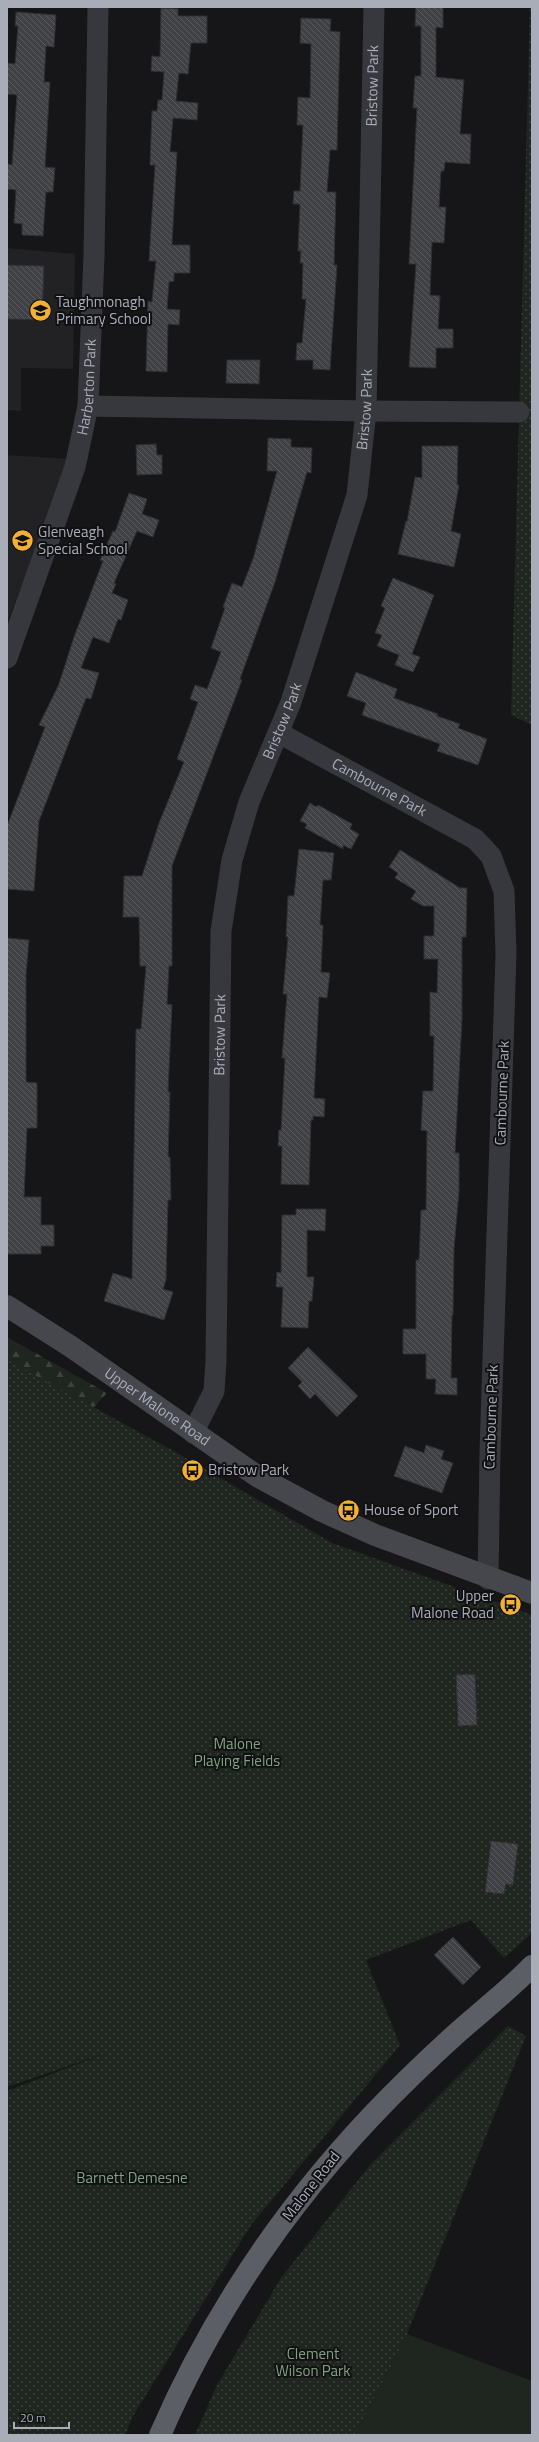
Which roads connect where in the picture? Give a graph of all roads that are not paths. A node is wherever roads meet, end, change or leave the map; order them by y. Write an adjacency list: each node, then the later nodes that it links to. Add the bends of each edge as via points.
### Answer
1 (98, 7): 3 (street, Harberton Park, via 94,248)
2 (374, 7): 4 (street, Bristow Park)
3 (88, 406): 4 (street); 6 (street, Harberton Park, via 75,467)
4 (366, 411): 5 (street); 7 (street, Bristow Park, via 357,495 328,592)
5 (519, 412)
6 (7, 658)
7 (279, 733): 9 (street, Bristow Park, via 249,802 232,860 221,931 216,1361 214,1391); 10 (street, Cambourne Park, via 475,839 491,856 504,891 506,954)
8 (7, 1306): 9 (main road, Upper Malone Road, via 70,1346)
9 (193, 1433): 10 (main road, Upper Malone Road, via 257,1476 322,1511 375,1535)
10 (488, 1579): 11 (main road, Upper Malone Road)
11 (532, 1593)
12 (527, 1974): 13 (highway, Malone Road, via 445,2044 333,2157 264,2248 235,2292 191,2370)
13 (160, 2435)

